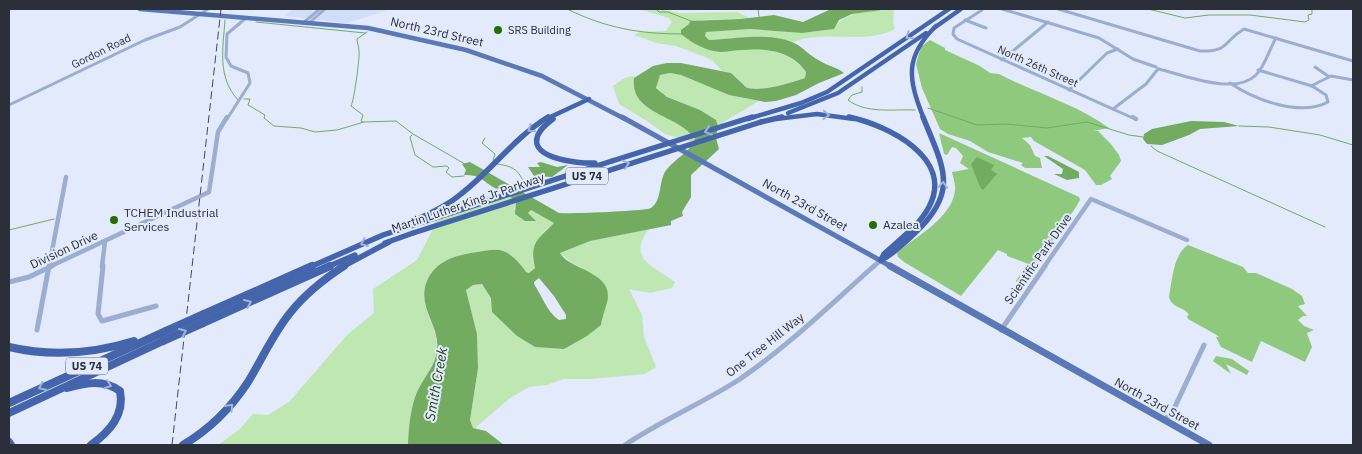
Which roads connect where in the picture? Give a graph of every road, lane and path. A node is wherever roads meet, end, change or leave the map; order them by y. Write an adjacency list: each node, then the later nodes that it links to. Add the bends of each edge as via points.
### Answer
1 (140, 9): 10 (main road, North 23rd Street)
2 (208, 9): 10 (street, Gordon Road)
3 (320, 9): 14 (street)
4 (325, 9): 14 (street)
5 (949, 9): 35 (highway, Martin Luther King Jr Parkway / US 74, one-way to 35, bridge, via 827,92 801,103)
6 (961, 9): 15 (highway, Martin Luther King Jr Parkway / US 74)
7 (1002, 9): 13 (street)
8 (1058, 9): 17 (street, via 1200,51 1223,50 1244,29)
9 (982, 10): 12 (street)
10 (200, 14): 11 (main road, North 23rd Street); 30 (street, Gordon Road, via 180,27 145,40)
11 (246, 18): 14 (main road, North 23rd Street); 39 (street, Division Drive, via 228,32 227,61 230,66 248,72 250,83 218,132 210,190 204,196)
12 (965, 20): 16 (street); 19 (street, North 26th Street, via 954,28 955,37)
13 (1048, 22): 18 (street, via 1099,38); 19 (street)
14 (307, 23): 29 (main road, North 23rd Street, via 433,41 542,76)
15 (936, 26): 33 (highway, Martin Luther King Jr Parkway / US 74, via 838,93); 41 (highway, one-way to 15, via 932,214 944,189 943,169 911,71 917,48)
16 (986, 28)
17 (1276, 38): 20 (street); 23 (street)
18 (1118, 49): 22 (street); 28 (street, via 1107,53)
19 (1002, 60): 28 (street, North 26th Street)
20 (1353, 61)
21 (1315, 67): 24 (street)
22 (1156, 68): 26 (street, via 1205,81); 31 (street, via 1146,84)
23 (1258, 70): 26 (street, via 1250,79); 27 (street)
24 (1328, 76): 25 (street); 27 (street)
25 (1353, 80)
26 (1230, 83): 27 (street, via 1246,93 1287,105 1311,108 1326,104 1326,95)
27 (1311, 86)
28 (1069, 90): 31 (street, North 26th Street)
29 (589, 99): 34 (highway, via 546,125 539,134); 37 (highway, one-way to 37, via 532,128 455,199); 41 (main road, North 23rd Street)
30 (9, 105)
31 (1113, 109): 32 (street, North 26th Street)
32 (1136, 119)
33 (761, 122): 37 (highway, Martin Luther King Jr Parkway / US 74, one-way to 33, bridge); 41 (highway, one-way to 41, via 805,114 848,117 893,133 911,144 924,158 934,178 931,204)
34 (538, 142): 35 (highway, via 548,156 563,162 580,165)
35 (612, 161): 37 (highway, Martin Luther King Jr Parkway / US 74)
36 (66, 177): 42 (street)
37 (410, 227): 40 (highway, Martin Luther King Jr Parkway / US 74); 47 (highway, Martin Luther King Jr Parkway / US 74, one-way to 47, bridge, via 383,235)
38 (1187, 240): 46 (street, Scientific Park Drive, via 1091,199)
39 (105, 241): 42 (street, Division Drive); 44 (street, via 98,314 102,321)
40 (389, 242): 50 (highway, Martin Luther King Jr Parkway / US 74, one-way to 40, bridge); 54 (highway, one-way to 40, via 224,413 302,299 341,267)
41 (881, 260): 46 (main road, North 23rd Street); 55 (street, One Tree Hill Way, via 758,366)
42 (48, 268): 43 (street, Division Drive); 45 (street)
43 (9, 282)
44 (156, 306)
45 (37, 330)
46 (1001, 330): 52 (main road, North 23rd Street)
47 (166, 331): 49 (highway, via 81,354 43,354); 51 (highway, Martin Luther King Jr Parkway / US 74, one-way to 51)
48 (1204, 345): 52 (street, via 1172,413)
49 (9, 347)
50 (45, 395): 51 (highway, Martin Luther King Jr Parkway / US 74); 53 (highway, one-way to 53, via 90,382 105,383 120,391 122,406 116,420)
51 (10, 408)
52 (1164, 420): 56 (main road, North 23rd Street)
53 (91, 445)
54 (183, 445)
55 (625, 445)
56 (1209, 445)

